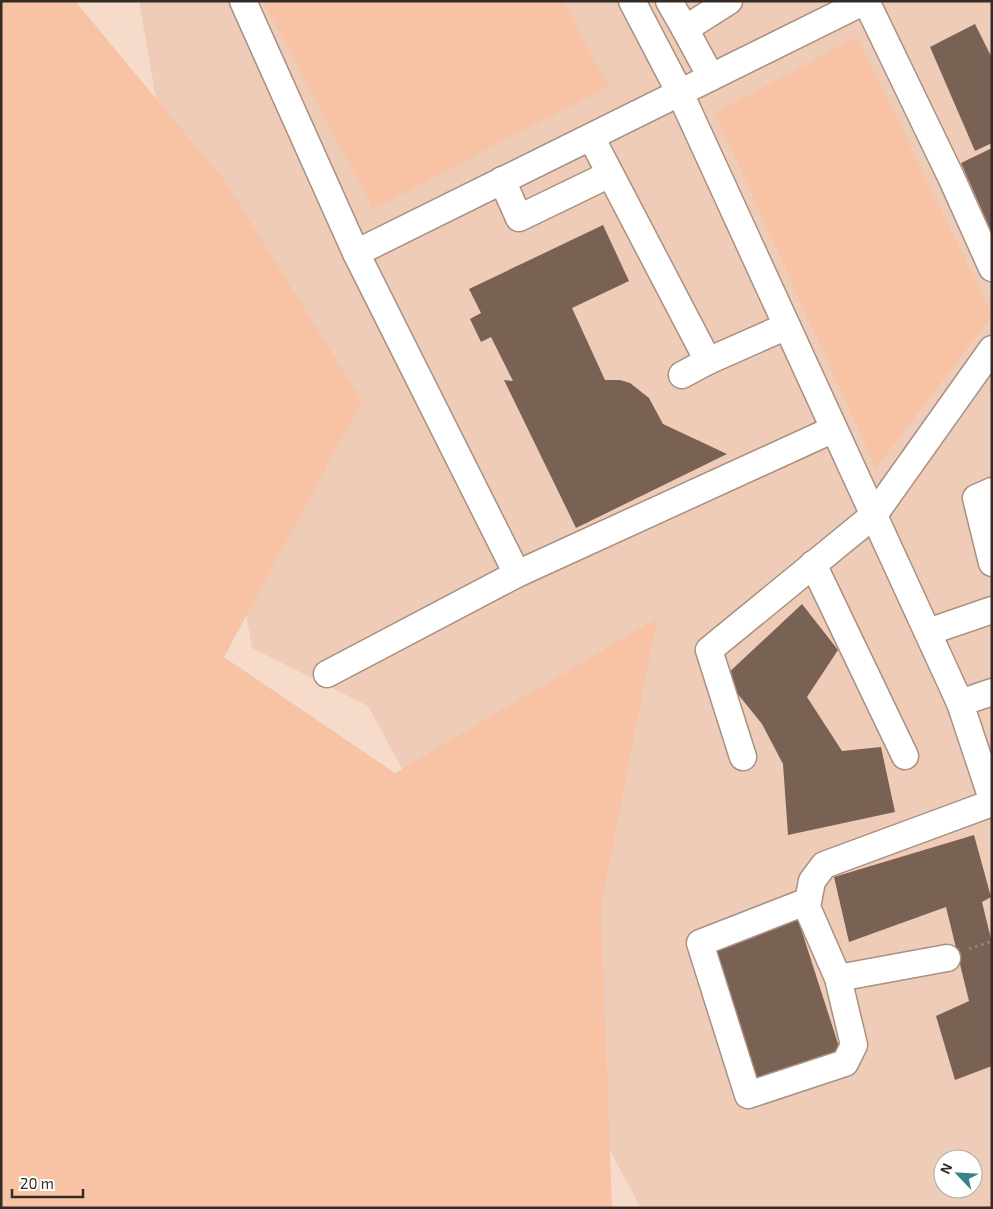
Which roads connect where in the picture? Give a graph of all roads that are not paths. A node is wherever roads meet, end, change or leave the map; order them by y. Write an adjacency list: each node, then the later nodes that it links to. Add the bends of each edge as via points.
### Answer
1 (243, 1): 12 (street)
2 (632, 1): 8 (street)
3 (669, 1): 6 (street)
4 (729, 1): 6 (street)
5 (865, 1): 7 (street); 13 (street)
6 (685, 29): 7 (street)
7 (711, 77): 8 (street)
8 (680, 93): 9 (street); 14 (street)
9 (591, 137): 10 (street); 11 (street)
10 (610, 174): 11 (street, via 519,218); 16 (street)
11 (502, 180): 12 (street)
12 (356, 253): 23 (street)
13 (992, 268)
14 (787, 326): 16 (street); 18 (street)
15 (992, 349): 20 (street)
16 (708, 361): 17 (street)
17 (682, 375)
18 (834, 429): 20 (street); 23 (street)
19 (992, 491): 21 (street, via 976,498)
20 (874, 514): 22 (street); 25 (street)
21 (992, 563)
22 (813, 564): 29 (street); 30 (street, via 709,650)
23 (517, 574): 26 (street)
24 (992, 610): 25 (street)
25 (928, 632): 28 (street)
26 (328, 674)
27 (992, 692): 28 (street)
28 (960, 703): 31 (street)
29 (905, 756)
30 (743, 757)
31 (992, 799)
32 (992, 803): 33 (street, via 824,865 812,881)
33 (808, 901): 35 (street, via 807,907); 35 (street, via 700,943 748,1095 845,1063 854,1045)
34 (948, 958): 35 (street)
35 (838, 978)

